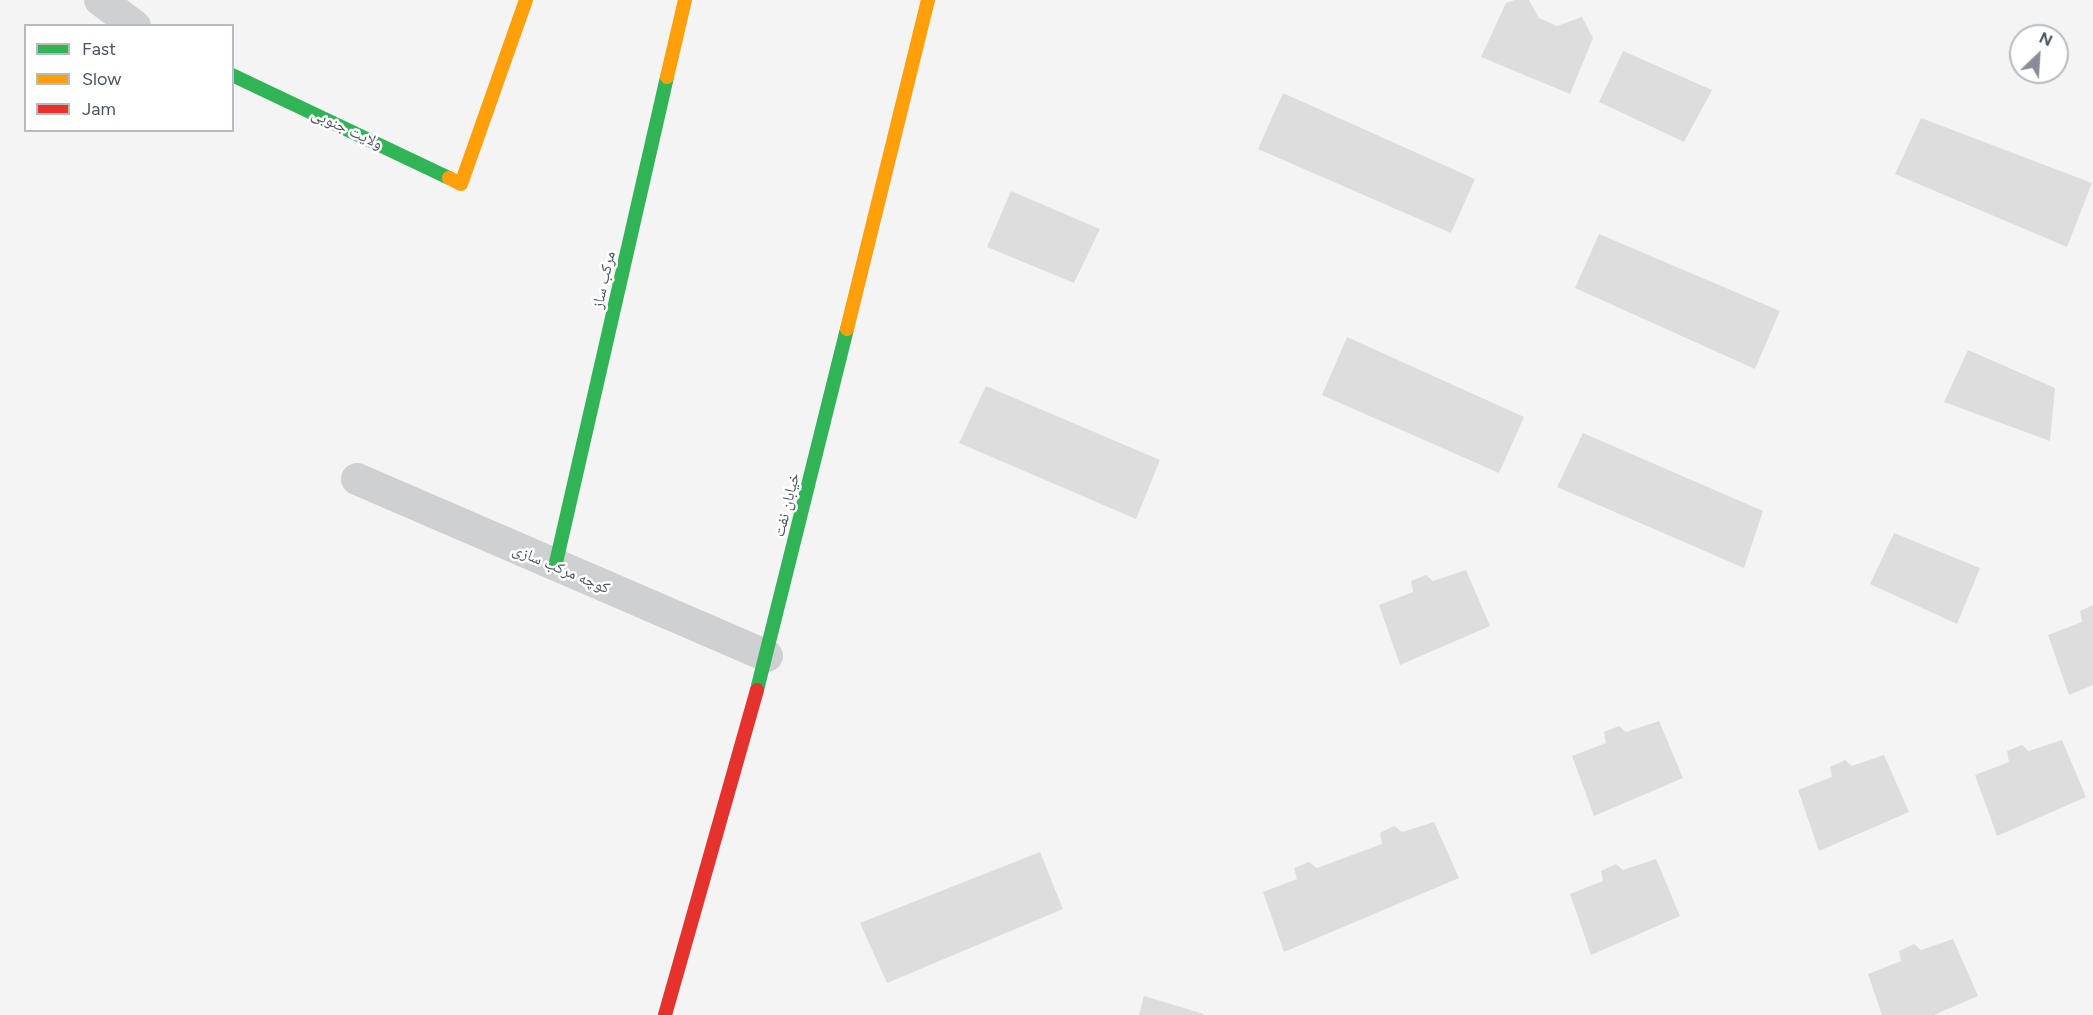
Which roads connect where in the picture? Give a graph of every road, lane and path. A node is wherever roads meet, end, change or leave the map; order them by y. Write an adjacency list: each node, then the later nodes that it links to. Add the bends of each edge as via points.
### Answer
1 (100, 0): 5 (street)
2 (526, 0): 6 (main road, ولایت جنوبی, via 461,184)
3 (685, 0): 8 (main road, مرکب ساز)
4 (928, 0): 9 (main road, خیابان نفت)
5 (132, 24)
6 (234, 76)
7 (357, 479): 8 (street, کوچه مرکب سازی)
8 (555, 567): 9 (street, کوچه مرکب سازی)
9 (767, 656): 10 (main road, خیابان نفت)
10 (665, 1015)

